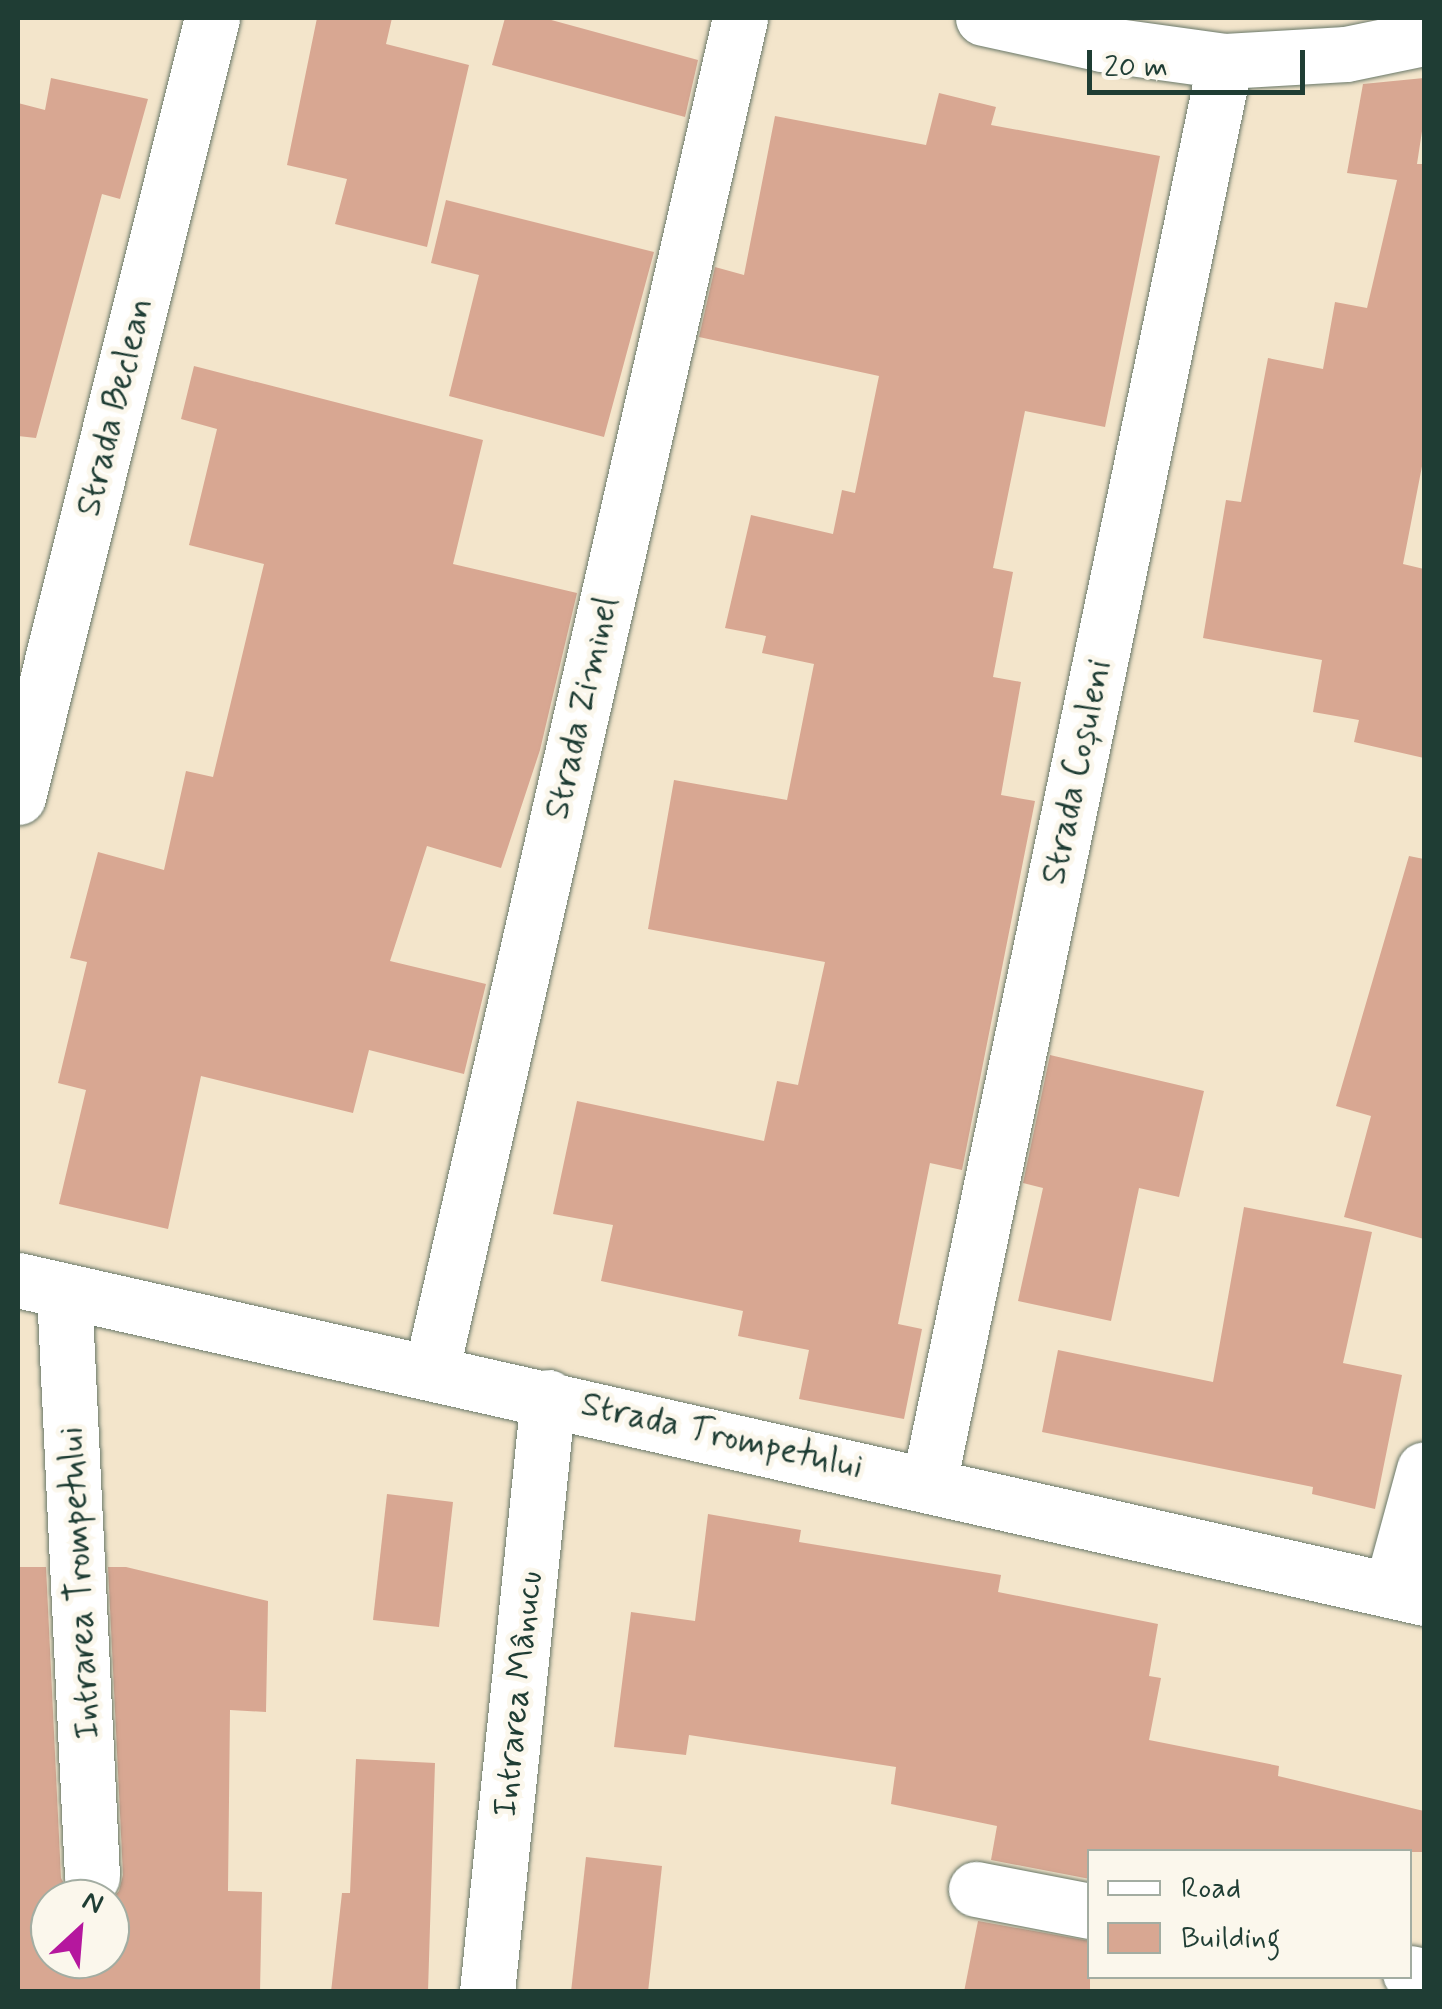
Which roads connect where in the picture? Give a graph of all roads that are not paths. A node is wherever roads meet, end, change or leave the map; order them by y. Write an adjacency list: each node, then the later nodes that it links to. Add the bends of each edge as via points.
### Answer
1 (212, 18): 6 (street, Strada Beclean)
2 (982, 18): 5 (street)
3 (737, 31): 8 (street, Strada Ziminel)
4 (1424, 38): 5 (street, via 1346,54)
5 (1224, 61): 11 (street, Strada Coșuleni)
6 (18, 797)
7 (41, 1286): 8 (street, Strada Trompetului); 13 (street, Intrarea Trompetului)
8 (432, 1372): 9 (street, Strada Trompetului)
9 (548, 1397): 11 (street, Strada Trompetului); 16 (street, Intrarea Mânucu)
10 (1424, 1469): 12 (street)
11 (929, 1483): 12 (street, Strada Trompetului)
12 (1408, 1594)
13 (92, 1876)
14 (976, 1890): 15 (street)
15 (1087, 1911)
16 (488, 1992)

